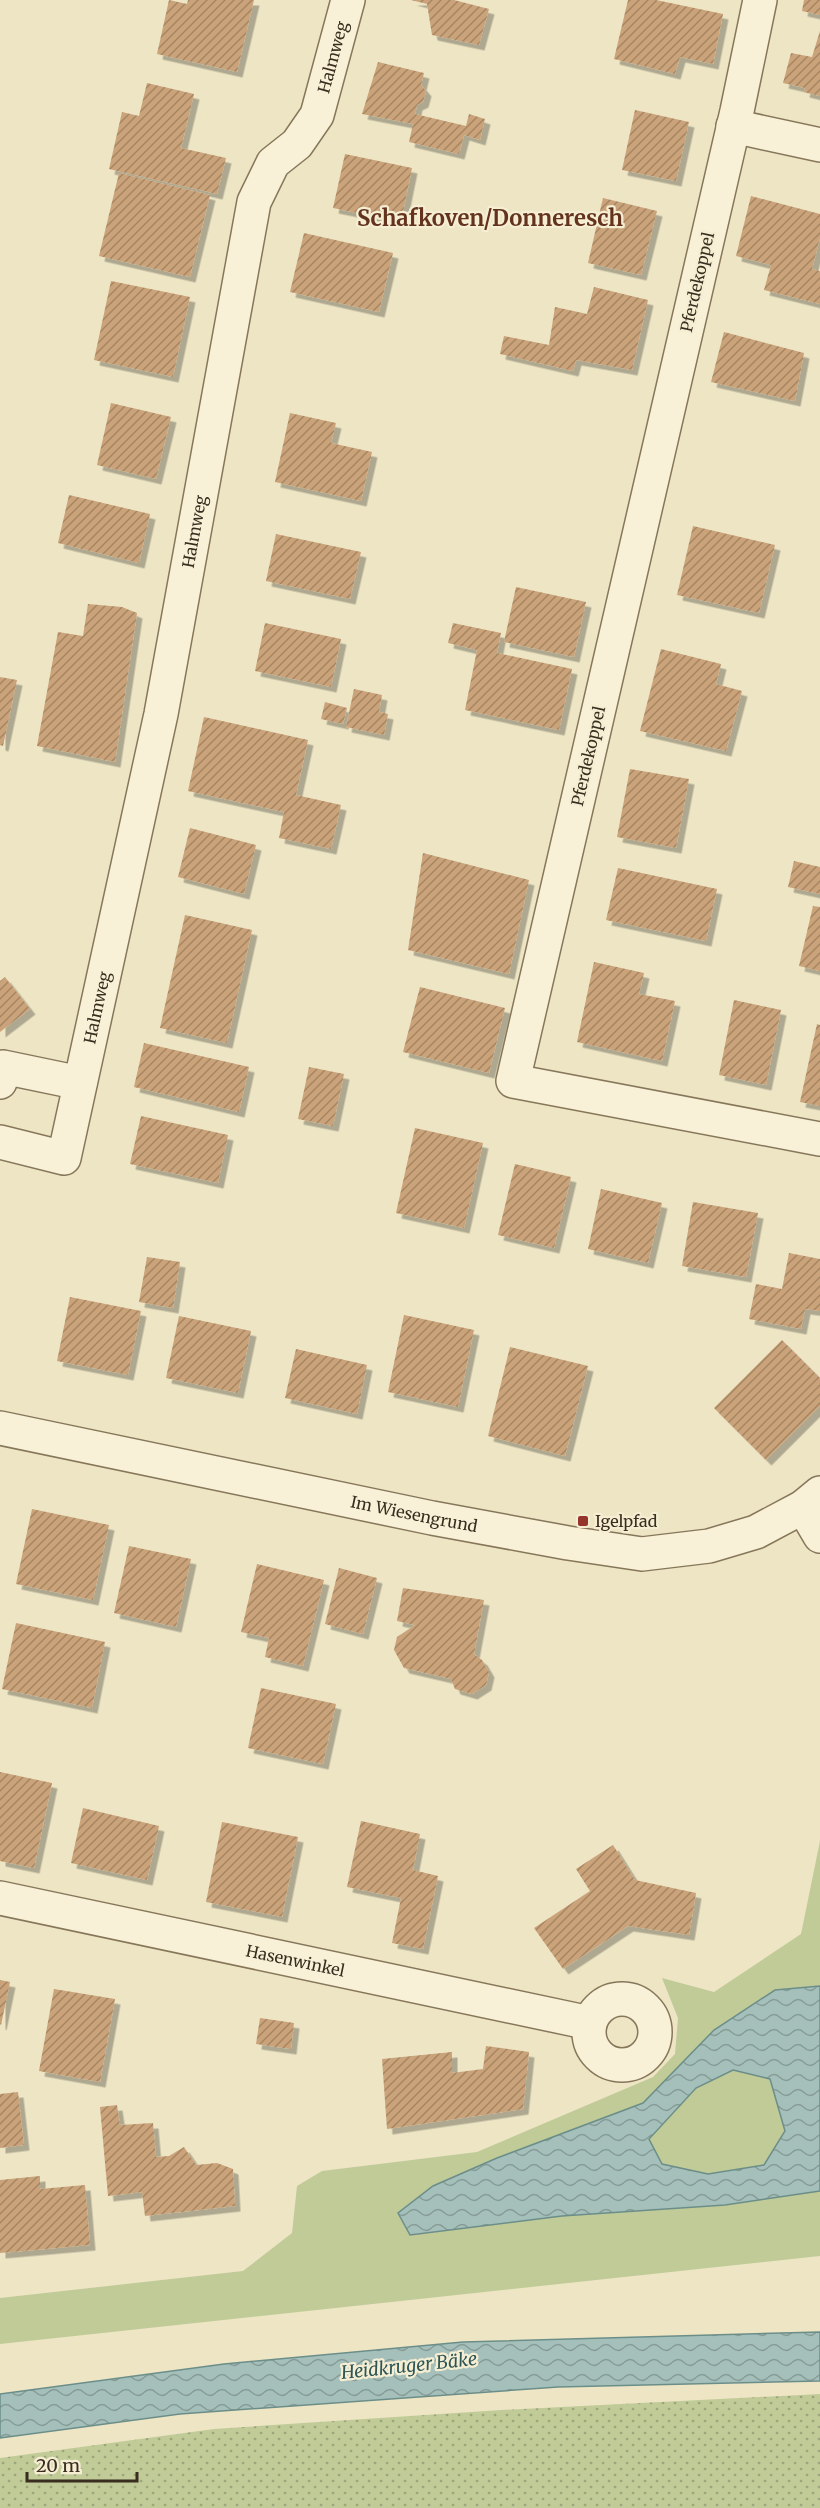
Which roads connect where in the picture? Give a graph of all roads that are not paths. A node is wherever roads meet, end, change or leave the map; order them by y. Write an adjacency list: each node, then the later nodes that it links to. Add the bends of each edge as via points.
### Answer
1 (348, 0): 6 (street, Halmweg, via 317,115 297,144 273,163 254,202 161,714)
2 (760, 0): 3 (street, Pferdekoppel)
3 (733, 126): 4 (street); 7 (street, Pferdekoppel, via 513,1081)
4 (820, 145)
5 (0, 1082): 6 (street, via 3,1067)
6 (80, 1083): 8 (street, Halmweg, via 64,1158)
7 (820, 1140)
8 (0, 1142)
9 (2, 1439): 10 (street, Im Wiesengrund, via 642,1554 719,1543 756,1532)
10 (811, 1500): 11 (street)
11 (820, 1536)
12 (0, 1898): 13 (street, Hasenwinkel)
13 (590, 2023)

